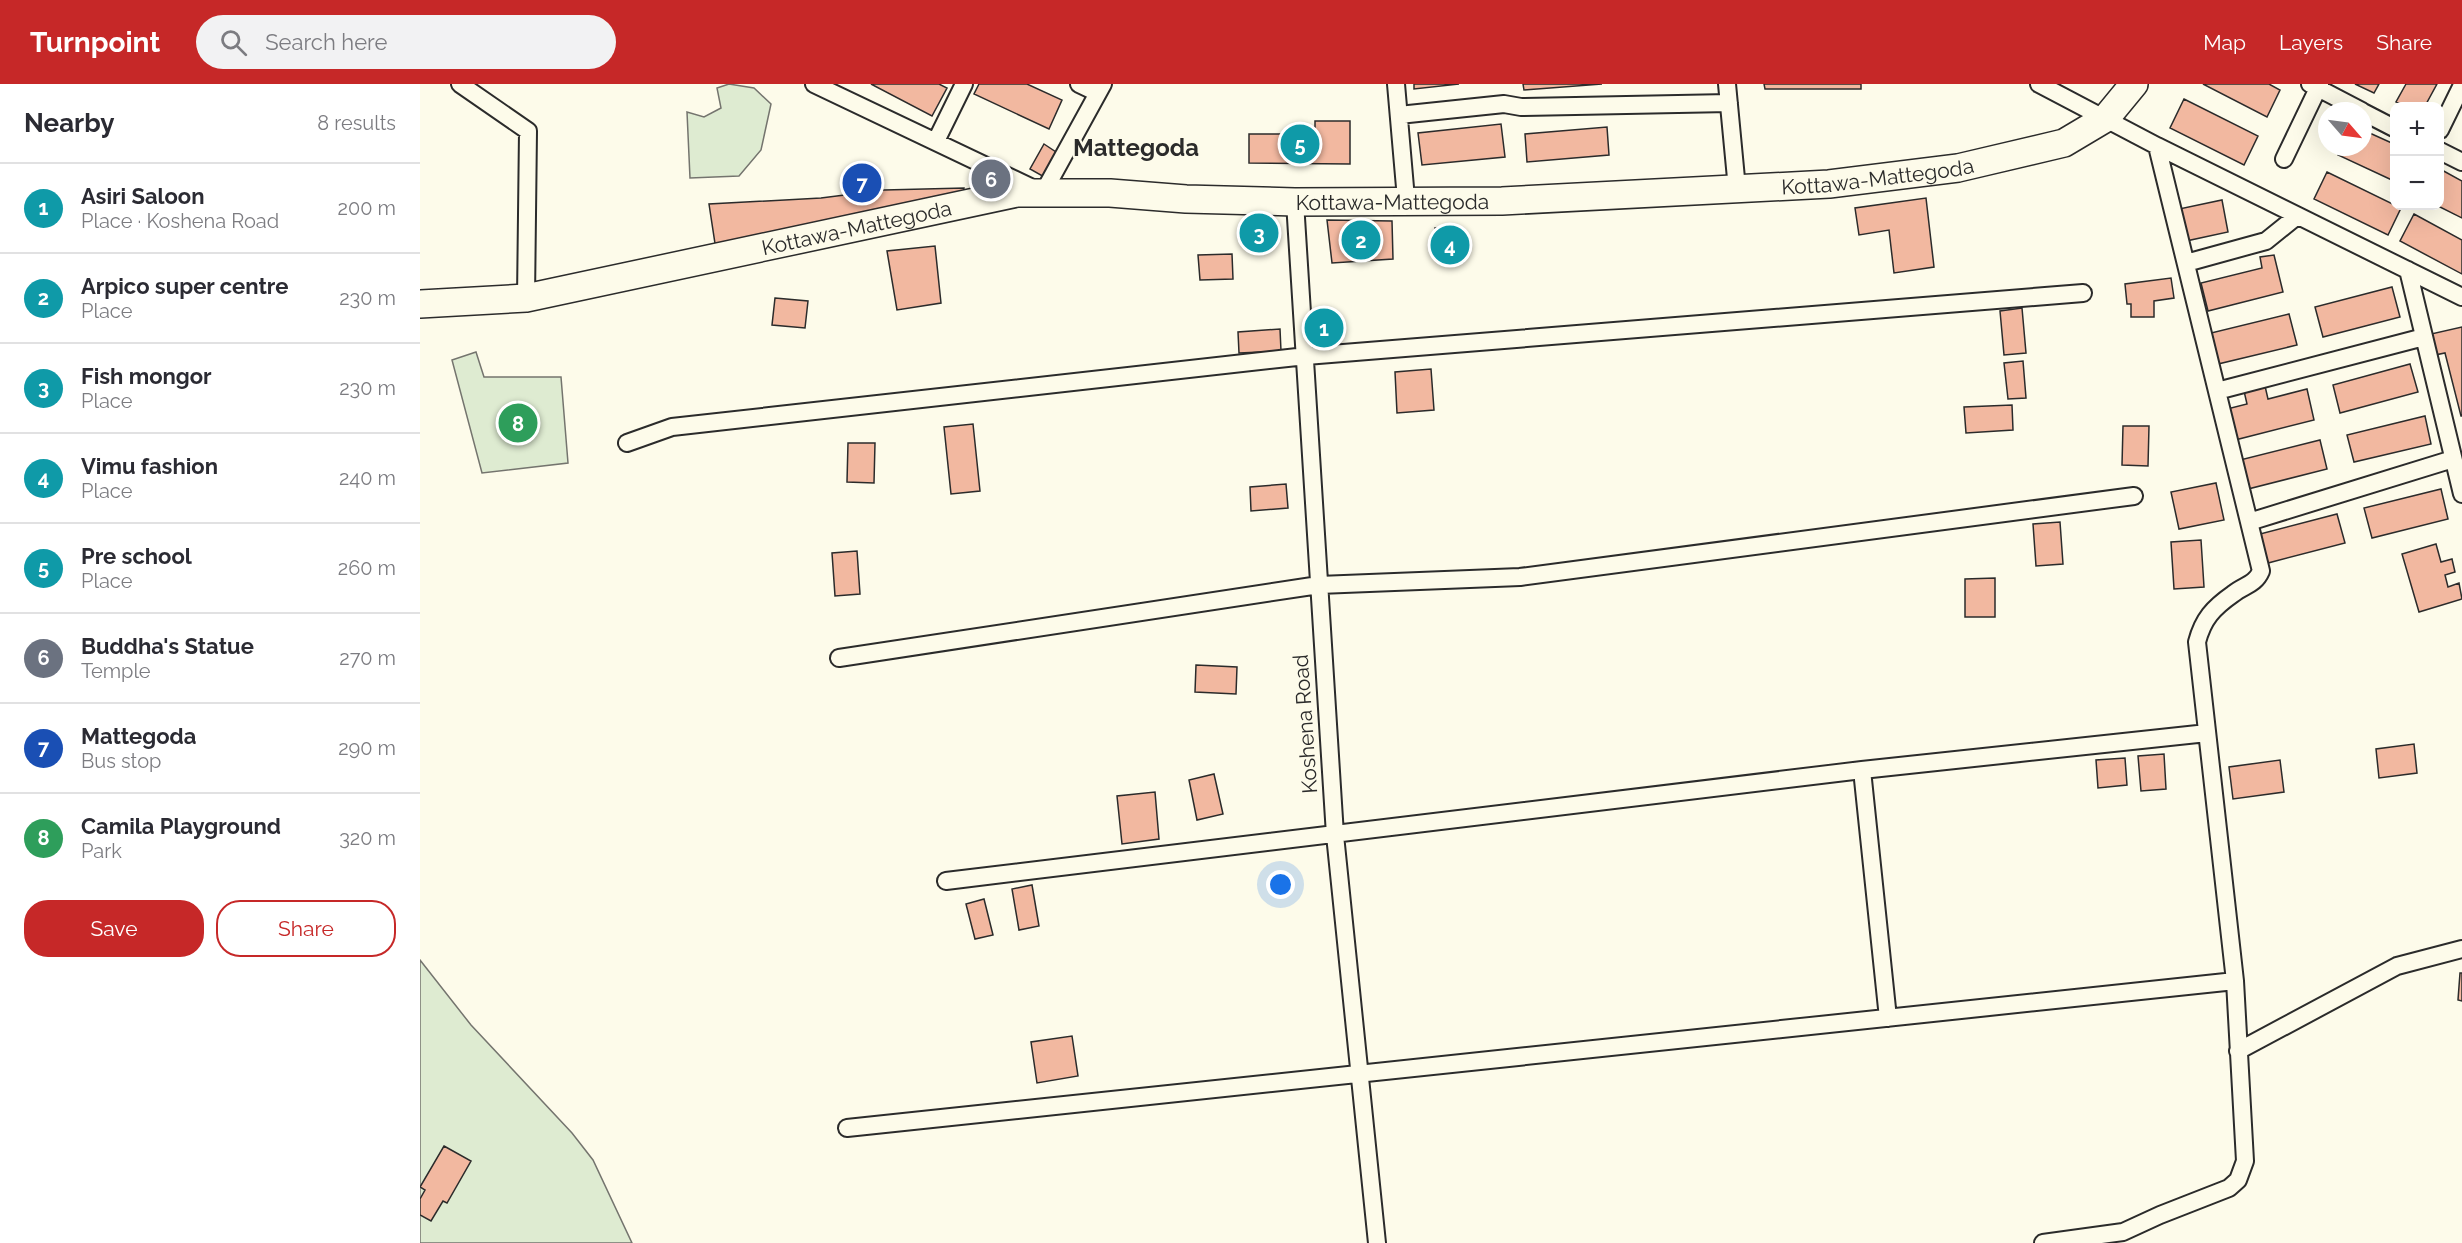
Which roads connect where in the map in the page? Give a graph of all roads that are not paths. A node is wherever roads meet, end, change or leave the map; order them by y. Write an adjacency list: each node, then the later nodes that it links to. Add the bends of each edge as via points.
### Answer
1 (460, 84): 33 (street, via 528,131)
2 (814, 84): 19 (street)
3 (964, 84): 19 (street)
4 (1079, 84): 11 (street)
5 (1396, 84): 14 (street)
6 (1727, 84): 13 (street)
7 (2039, 84): 16 (street)
8 (2134, 84): 16 (main road, Kottawa-Mattegoda)
9 (2462, 85): 17 (street)
10 (2316, 86): 12 (street); 22 (street)
11 (1100, 88): 25 (street)
12 (2345, 102)
13 (1729, 103): 14 (street, via 1521,107 1504,104); 24 (street)
14 (1398, 115): 26 (street)
15 (2372, 116): 18 (street)
16 (2106, 118): 20 (street); 24 (main road, Kottawa-Mattegoda, via 2064,143 1958,168 1829,184)
17 (2444, 120)
18 (2390, 126)
19 (936, 141): 25 (street)
20 (2157, 146): 28 (street); 29 (street)
21 (2444, 153): 23 (street)
22 (2284, 159)
23 (2462, 162)
24 (1737, 189): 26 (main road, Kottawa-Mattegoda, via 1502,201)
25 (1043, 193): 27 (main road, Kottawa-Mattegoda); 33 (main road, Kottawa-Mattegoda, via 1017,193 964,203)
26 (1406, 199): 27 (main road, Kottawa-Mattegoda)
27 (1295, 202): 36 (street, Koshena Road)
28 (2297, 216): 29 (street, via 2266,241); 30 (street)
29 (2186, 263): 37 (street)
30 (2408, 270): 32 (street); 35 (street)
31 (2083, 293): 36 (street)
32 (2462, 297)
33 (526, 298): 34 (main road, Kottawa-Mattegoda)
34 (420, 304)
35 (2424, 337): 37 (street); 39 (street)
36 (1306, 356): 38 (street, via 672,426); 43 (street, Koshena Road)
37 (2217, 392): 42 (street)
38 (627, 443)
39 (2453, 459): 40 (street); 42 (street)
40 (2462, 494)
41 (2134, 496): 43 (street, via 1520,577)
42 (2249, 522): 45 (street, via 2261,571 2257,581 2233,594 2202,621 2197,642)
43 (1319, 585): 44 (street); 47 (street, Koshena Road)
44 (839, 658)
45 (2207, 733): 46 (street); 50 (street)
46 (1862, 771): 47 (street); 51 (street)
47 (1335, 835): 48 (street); 53 (street, Koshena Road)
48 (946, 881)
49 (2462, 949): 52 (street, via 2397,966)
50 (2235, 981): 51 (street); 52 (street)
51 (1888, 1018): 53 (street)
52 (2238, 1050): 56 (street, via 2244,1161 2238,1180 2229,1188 2123,1232)
53 (1359, 1073): 54 (street); 55 (street, Koshena Road)
54 (847, 1128)
55 (1377, 1243)
56 (2043, 1243)

